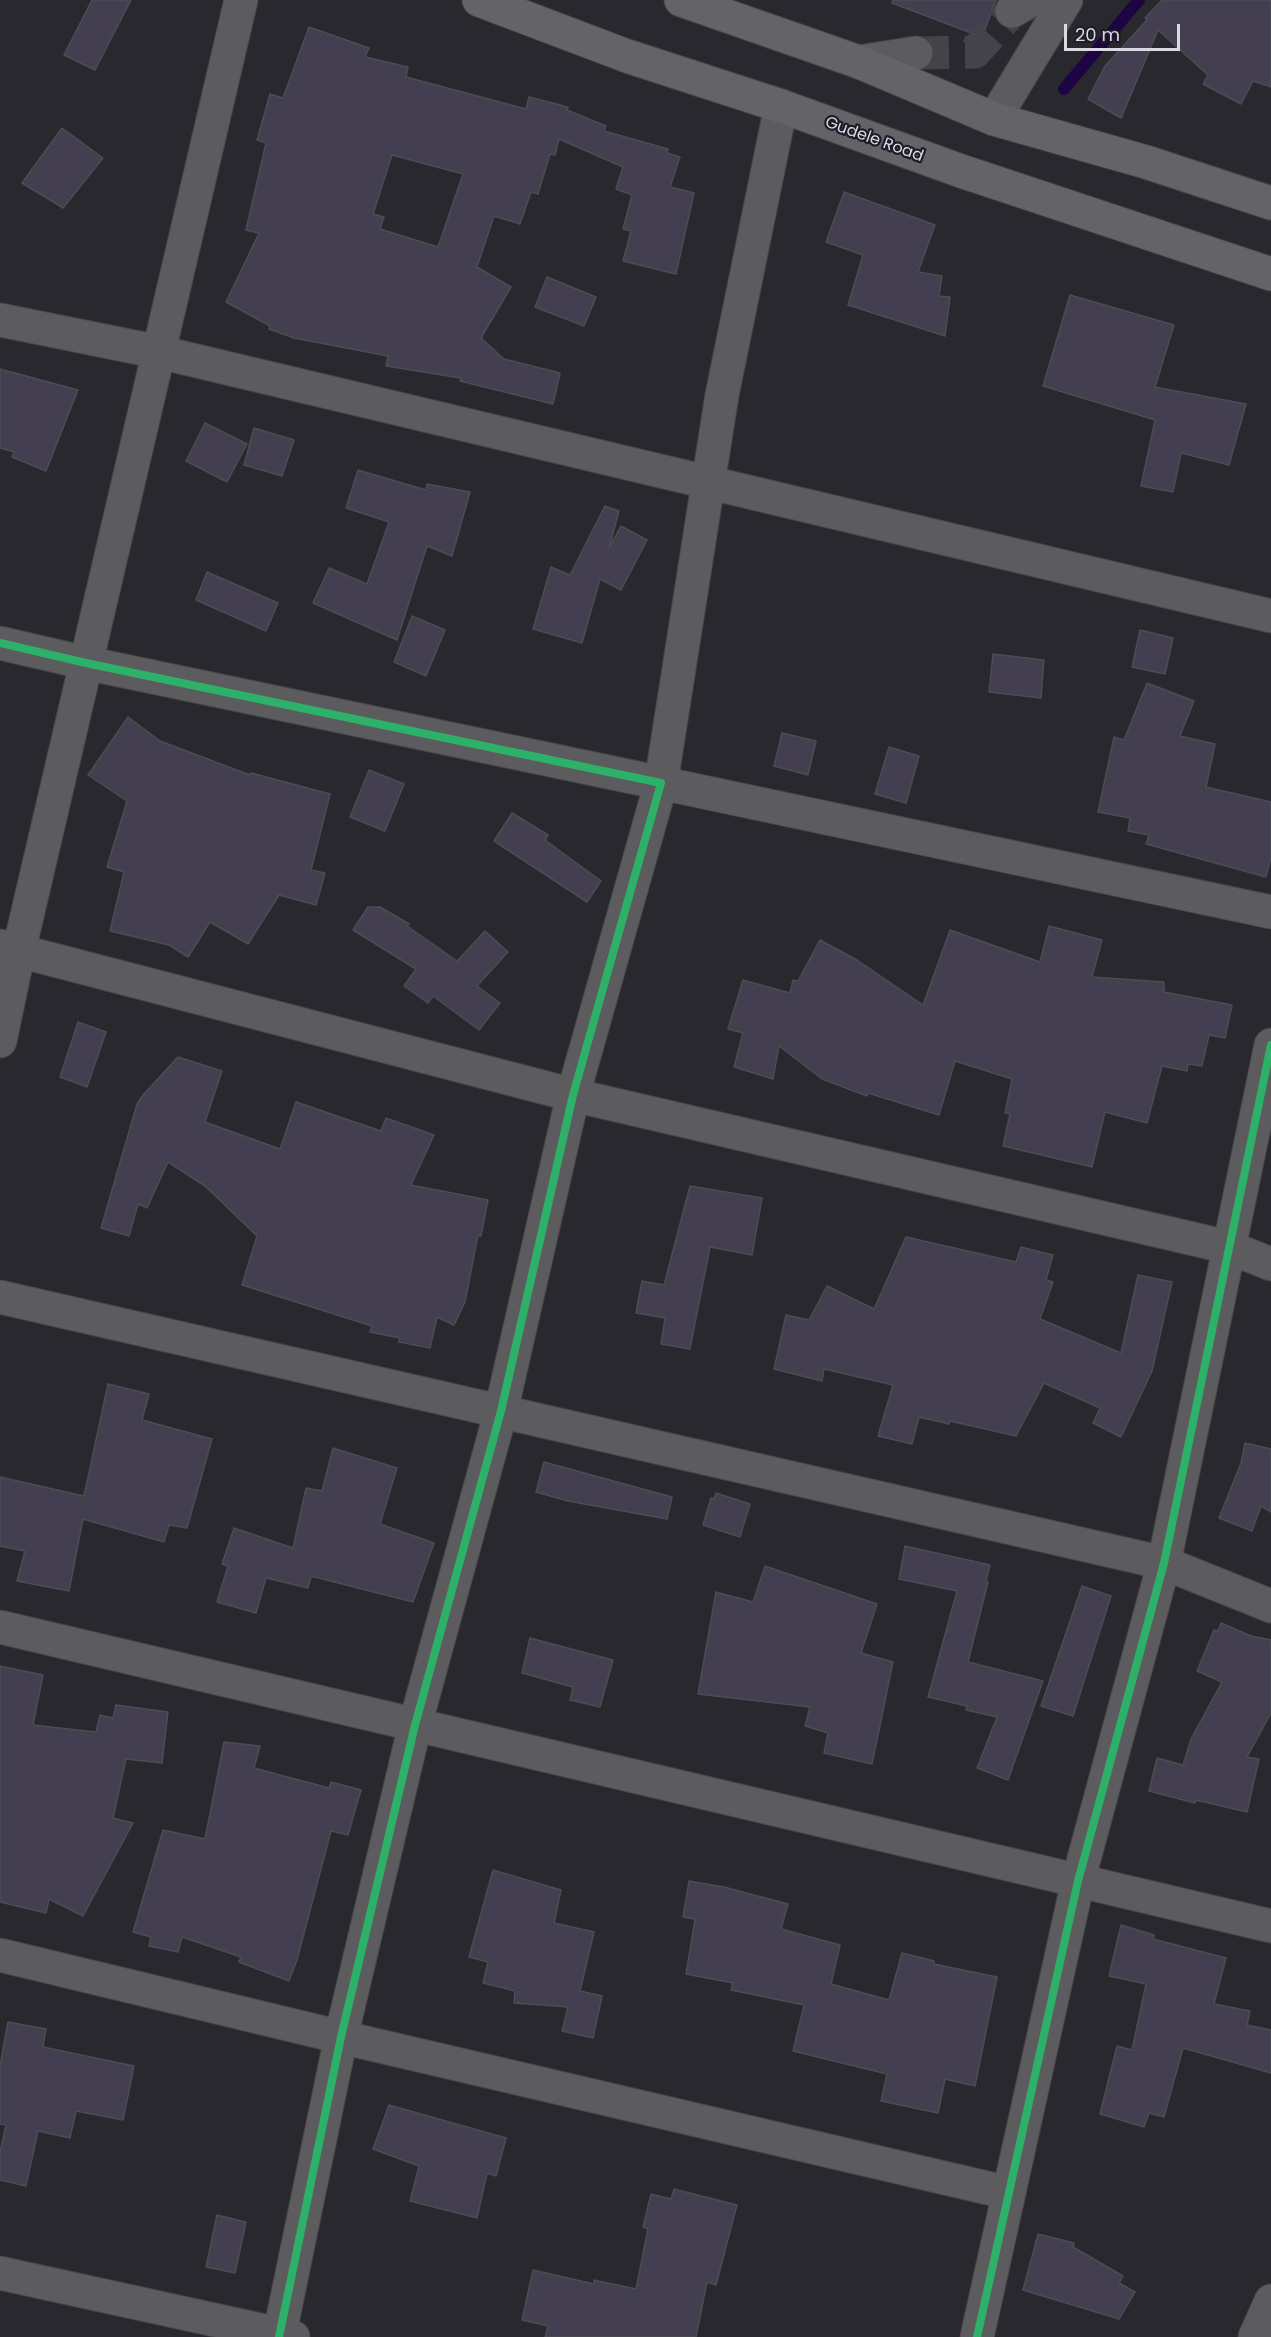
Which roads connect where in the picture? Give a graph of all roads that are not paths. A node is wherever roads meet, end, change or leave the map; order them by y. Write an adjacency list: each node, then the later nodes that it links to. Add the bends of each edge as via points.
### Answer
1 (241, 0): 12 (street)
2 (479, 0): 7 (highway, Gudele Road, via 627,56)
3 (681, 0): 6 (highway)
4 (1066, 0): 8 (street)
5 (916, 52): 6 (street)
6 (859, 62): 8 (highway)
7 (781, 106): 10 (highway, Gudele Road, via 961,171); 13 (street, via 722,395)
8 (994, 119): 9 (highway)
9 (1271, 203)
10 (1271, 274)
11 (0, 320): 12 (street)
12 (159, 352): 13 (street); 16 (street)
13 (709, 483): 14 (street); 17 (street)
14 (1271, 616)
15 (0, 643): 16 (street)
16 (86, 663): 17 (street); 19 (street)
17 (661, 783): 18 (street); 22 (street)
18 (1271, 912)
19 (9, 948): 20 (street); 22 (street)
20 (0, 1041)
21 (1271, 1045): 23 (street)
22 (573, 1095): 23 (street); 26 (street)
23 (1228, 1247): 24 (street); 27 (street)
24 (1271, 1264)
25 (0, 1297): 26 (street)
26 (501, 1411): 27 (street); 30 (street)
27 (1164, 1563): 28 (street); 31 (street)
28 (1271, 1606)
29 (0, 1627): 30 (street)
30 (416, 1725): 31 (street); 34 (street)
31 (1078, 1881): 32 (street); 35 (street)
32 (1271, 1926)
33 (0, 1955): 34 (street)
34 (341, 2037): 35 (street); 38 (street)
35 (1009, 2193): 39 (street)
36 (0, 2273): 38 (street)
37 (1271, 2301): 40 (street)
38 (284, 2336)
39 (977, 2337)
40 (1255, 2337)

